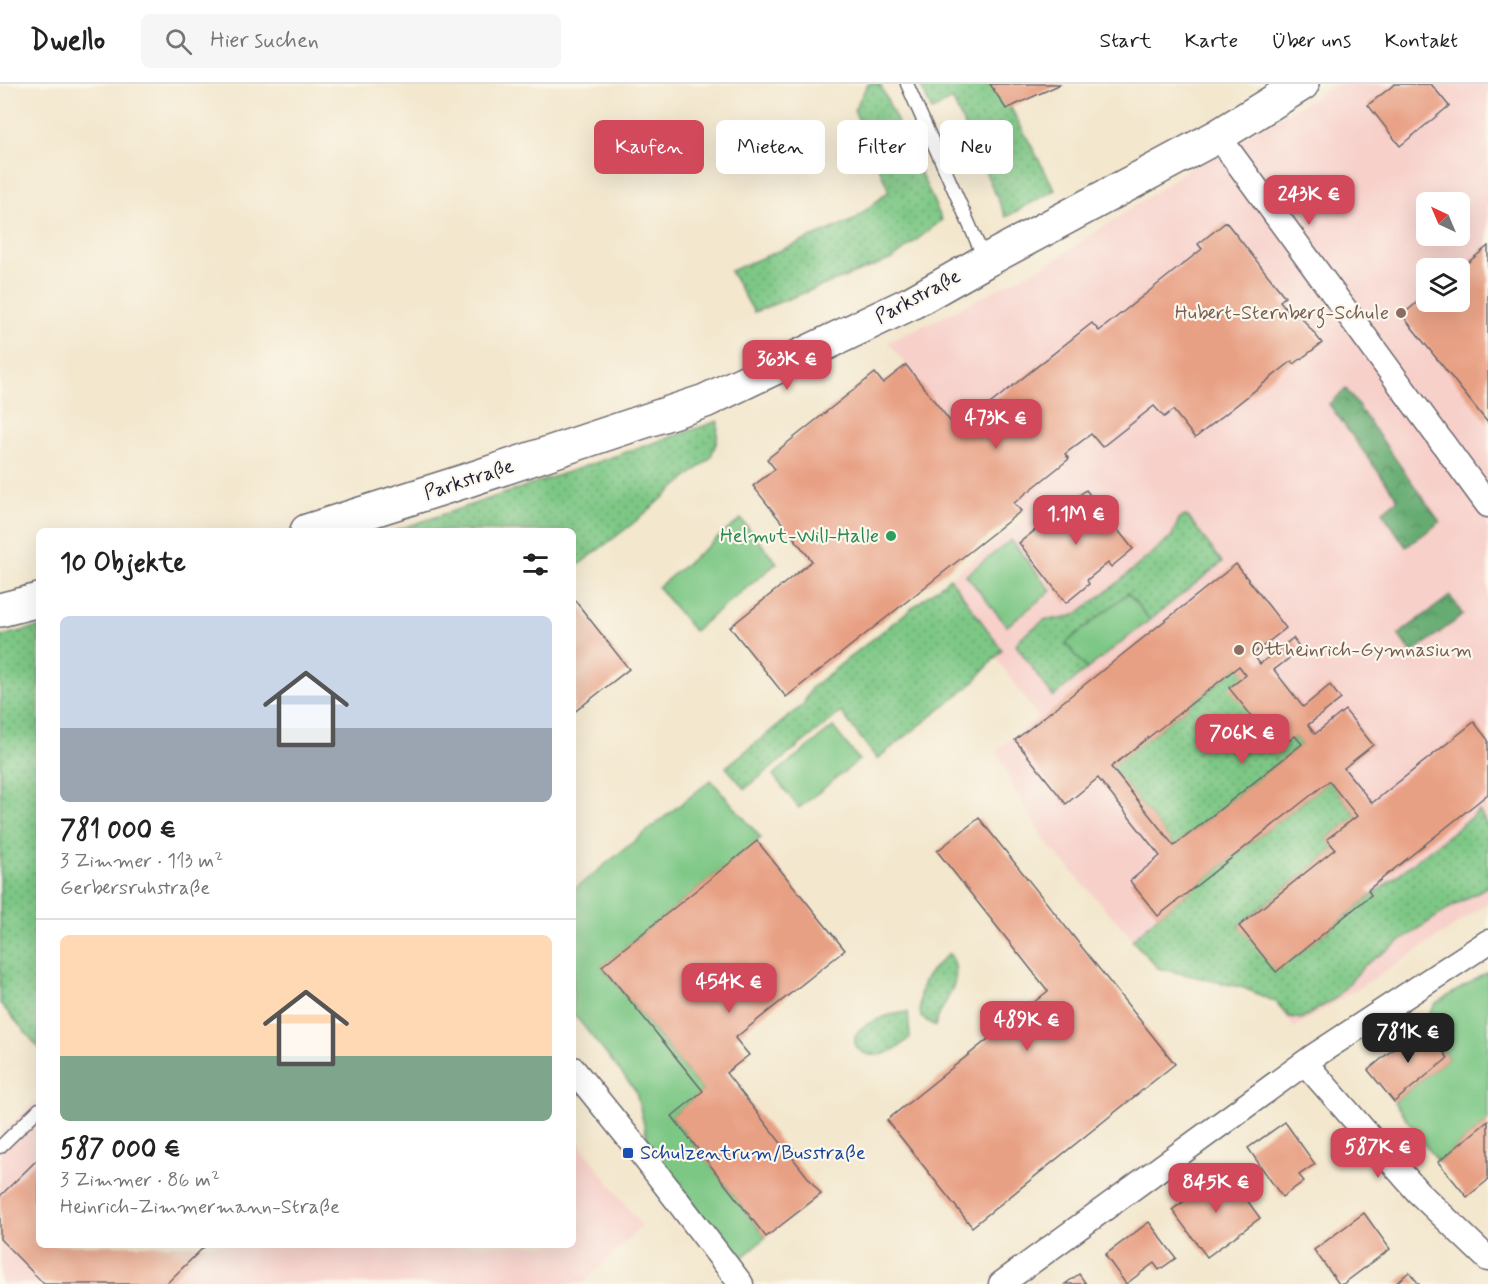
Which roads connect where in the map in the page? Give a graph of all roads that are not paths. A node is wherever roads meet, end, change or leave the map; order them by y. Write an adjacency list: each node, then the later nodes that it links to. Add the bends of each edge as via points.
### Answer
1 (907, 84): 4 (lane)
2 (1302, 84): 3 (street, Parkstraße)
3 (1218, 136): 4 (street, Parkstraße); 5 (street)
4 (985, 261): 6 (street, Parkstraße, via 911,303 705,401)
5 (1488, 505)
6 (316, 528)
7 (36, 601): 8 (street)
8 (0, 609)
9 (1488, 942): 10 (street)
10 (1305, 1063): 14 (street, via 1418,1192); 16 (street)
11 (576, 1073): 15 (street)
12 (36, 1112): 13 (lane)
13 (0, 1147)
14 (1488, 1259)
15 (741, 1284)
16 (1001, 1284)

